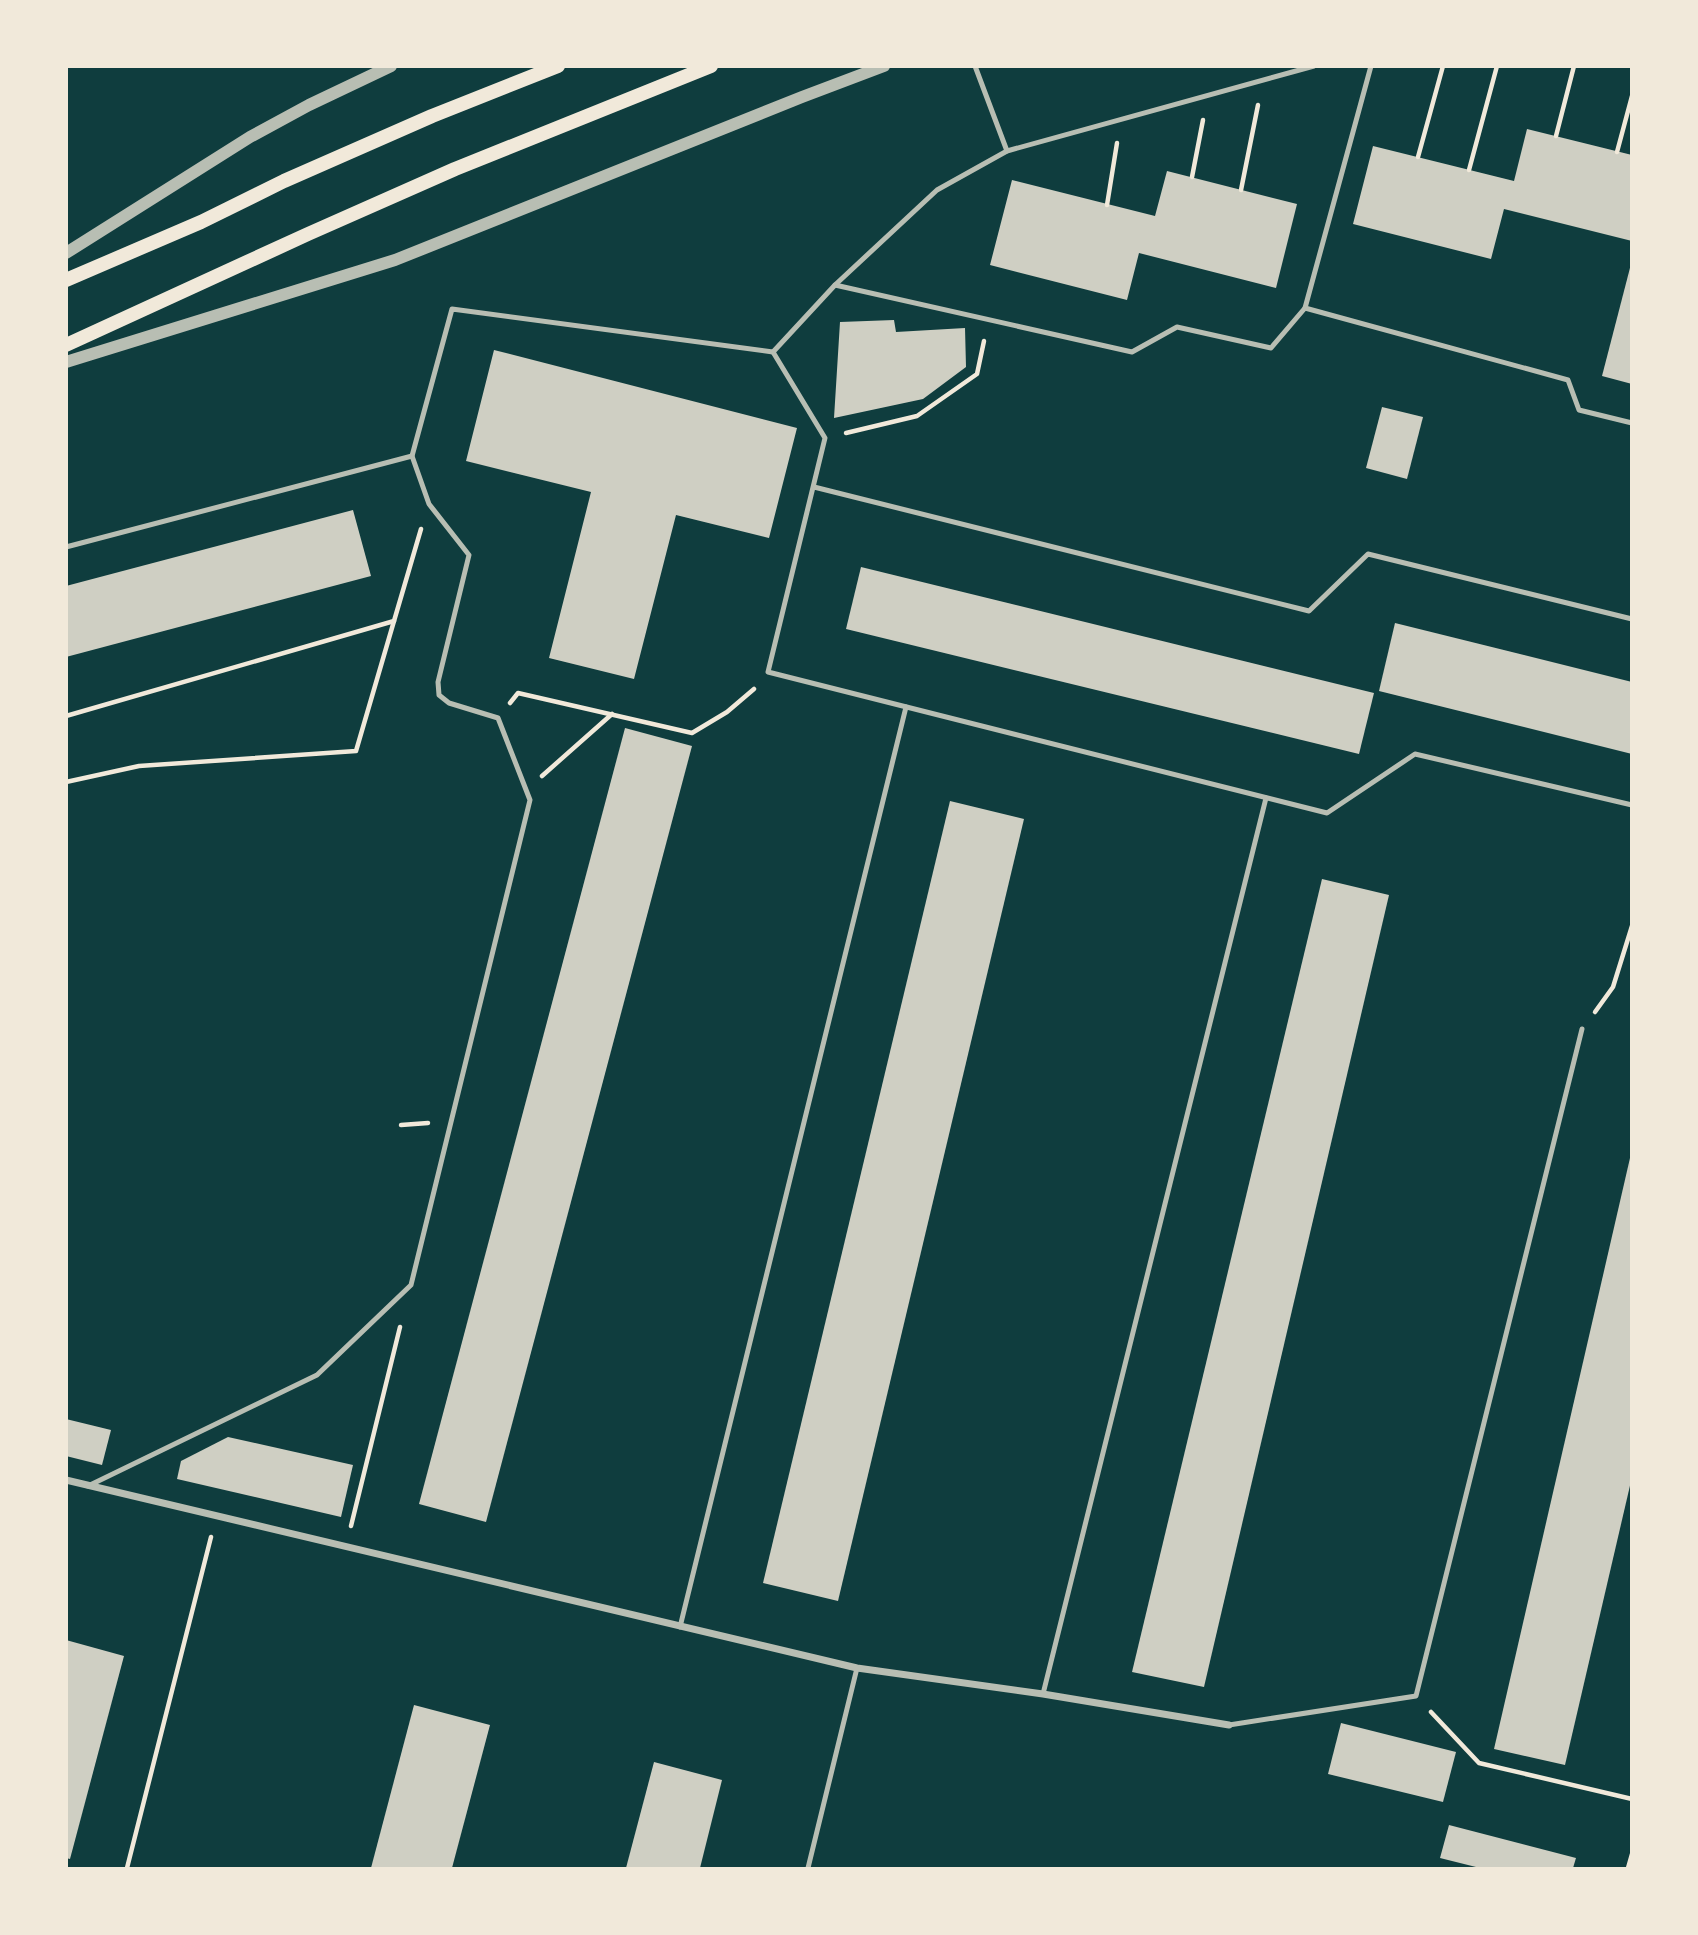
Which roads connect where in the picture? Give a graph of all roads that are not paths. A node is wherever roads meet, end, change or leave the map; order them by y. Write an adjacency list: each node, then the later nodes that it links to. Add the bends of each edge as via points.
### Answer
1 (391, 66): 9 (street, via 250,137)
2 (558, 66): 10 (main road, via 432,116)
3 (711, 66): 13 (main road, via 455,169)
4 (884, 66): 15 (street, via 396,260)
5 (975, 66): 8 (lane)
6 (1314, 66): 8 (lane)
7 (1371, 66): 12 (lane)
8 (1007, 151): 11 (lane, via 937,190)
9 (66, 253)
10 (66, 280)
11 (835, 285): 12 (lane, via 1132,352 1177,327 1271,348); 14 (lane)
12 (1305, 308): 16 (lane, via 1568,380 1579,410)
13 (66, 345)
14 (773, 352): 17 (lane, via 452,309); 18 (lane, via 825,438)
15 (66, 362)
16 (1632, 423)
17 (412, 456): 19 (lane); 26 (lane, via 429,504 469,555 438,682 439,695 449,703 498,718 530,800 411,1285 317,1375)
18 (814, 487): 20 (lane, via 1309,611 1368,554); 21 (lane, via 768,672)
19 (66, 547)
20 (1632, 619)
21 (906, 707): 22 (lane); 27 (lane)
22 (1266, 797): 23 (lane, via 1327,813 1415,754); 29 (lane)
23 (1632, 804)
24 (1581, 1030): 30 (lane, via 1416,1696)
25 (66, 1480): 26 (street)
26 (88, 1486): 27 (street)
27 (680, 1627): 28 (street)
28 (857, 1668): 29 (street); 31 (lane)
29 (1043, 1694): 30 (street)
30 (1229, 1725)
31 (808, 1868)

